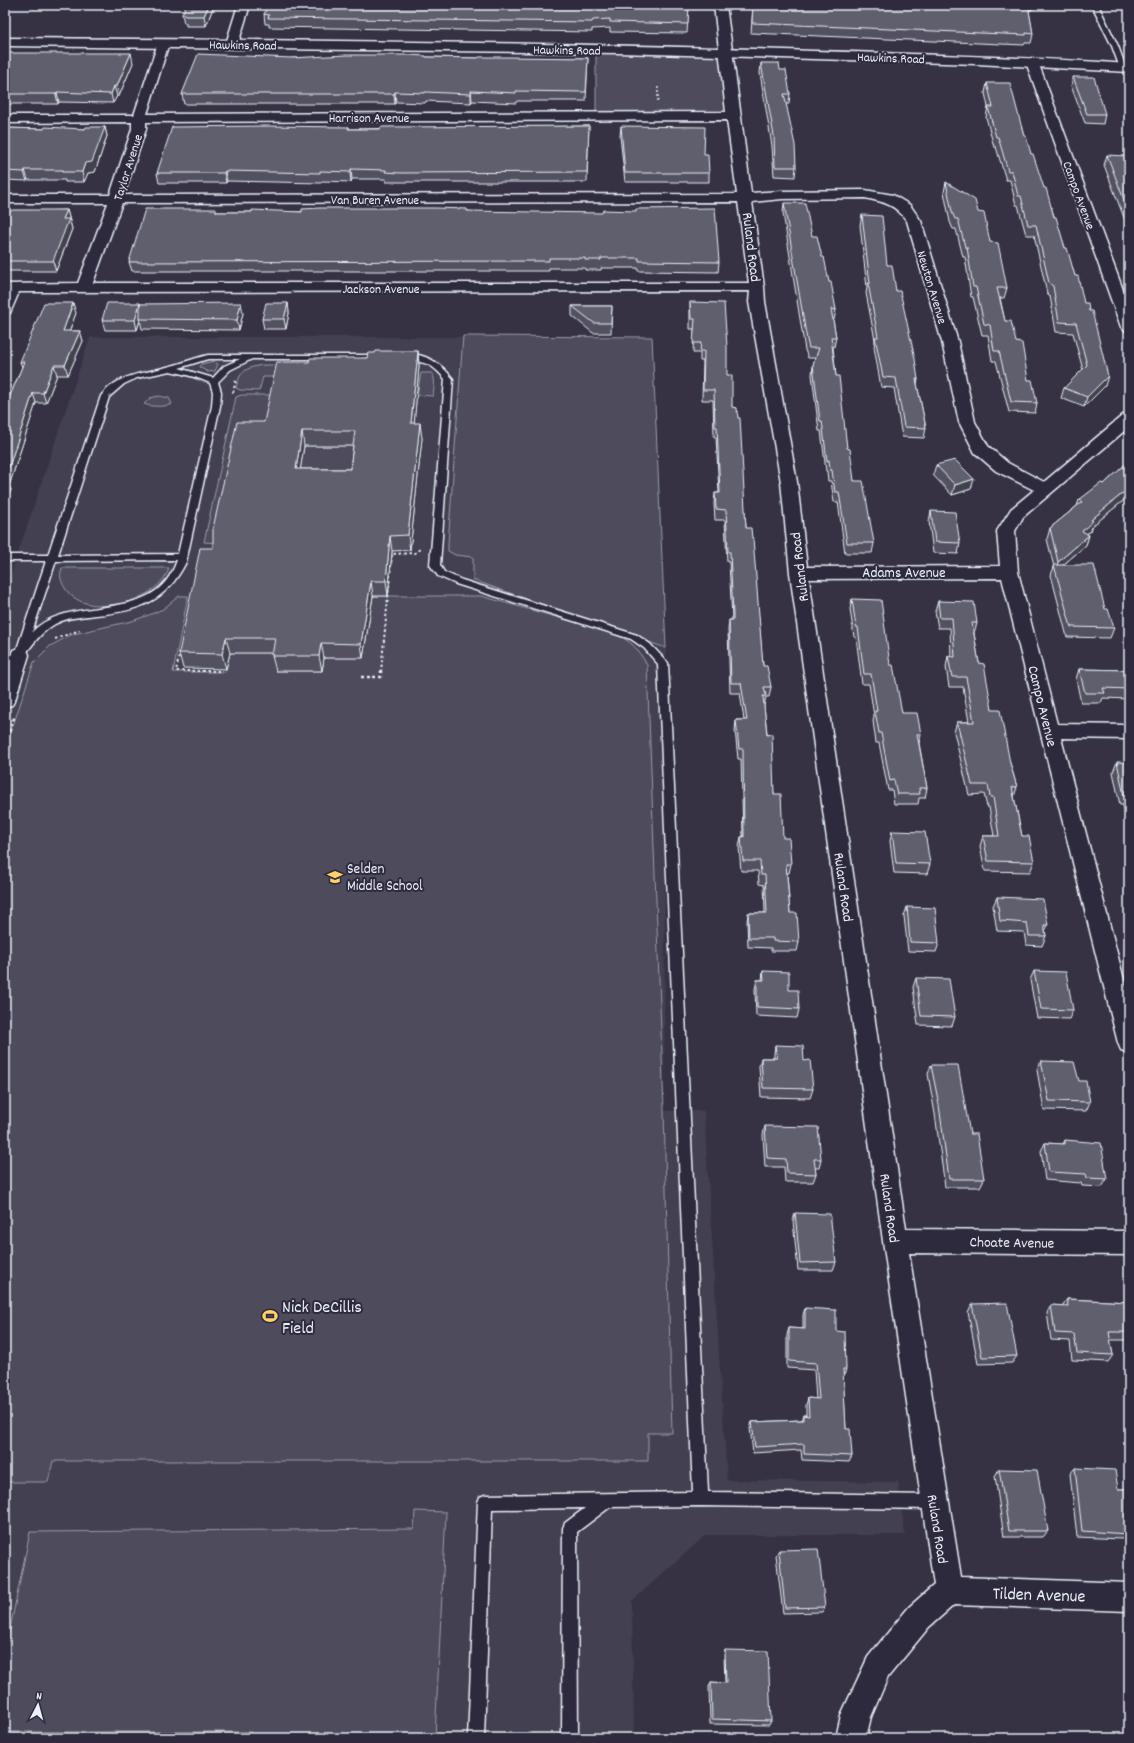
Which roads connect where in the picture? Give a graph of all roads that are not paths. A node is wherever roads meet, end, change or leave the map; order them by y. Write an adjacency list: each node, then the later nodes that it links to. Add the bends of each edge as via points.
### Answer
1 (244, 5): 6 (street)
2 (720, 5): 7 (street, Ruland Road)
3 (1095, 5): 9 (lane)
4 (5, 42): 5 (street, Hawkins Road)
5 (163, 44): 6 (street, Hawkins Road); 12 (street, Taylor Avenue)
6 (232, 44): 7 (street, Hawkins Road)
7 (726, 51): 8 (street, Hawkins Road); 10 (street, Ruland Road)
8 (1032, 62): 9 (street, Hawkins Road); 19 (street, Campo Avenue)
9 (1126, 68)
10 (733, 116): 12 (street, Harrison Avenue); 13 (street, Ruland Road)
11 (5, 119): 12 (street, Harrison Avenue)
12 (139, 119): 15 (street, Taylor Avenue, via 139,129)
13 (746, 198): 15 (street, Van Buren Avenue); 16 (street, Ruland Road); 26 (street, Newton Avenue, via 865,194 888,198 905,208 914,221 950,342 967,422 981,449 1002,467)
14 (5, 199): 15 (street, Van Buren Avenue)
15 (116, 199): 18 (street, Taylor Avenue)
16 (758, 287): 18 (street, Jackson Avenue); 31 (street, Ruland Road, via 757,302 789,482)
17 (9, 288): 18 (street, Jackson Avenue); 20 (street)
18 (84, 288)
19 (1122, 289): 21 (street, Campo Avenue)
20 (5, 310)
21 (1129, 327)
22 (259, 357): 23 (lane, via 208,357); 24 (lane, via 227,368); 39 (lane, via 418,357 431,361 449,379 435,565 441,574 459,582 634,637 663,663)
23 (170, 369): 24 (lane, via 190,372); 29 (lane, via 135,376 121,382 105,396)
24 (214, 382): 27 (lane, via 217,392 216,406)
25 (1129, 419): 26 (street, Campo Avenue)
26 (1045, 489): 30 (street, Campo Avenue, via 1017,513 1006,531)
27 (181, 557): 29 (lane); 32 (lane, via 176,575 164,589 147,600 124,609 75,614 57,619 44,627)
28 (5, 558): 29 (lane)
29 (52, 558): 32 (lane)
30 (1008, 572): 31 (street, Adams Avenue); 34 (street, Campo Avenue)
31 (799, 573): 37 (street, Ruland Road)
32 (20, 655): 33 (street)
33 (5, 700)
34 (1049, 731): 35 (street); 36 (street, Campo Avenue)
35 (1129, 732)
36 (1129, 1043)
37 (895, 1241): 38 (street, Choate Avenue); 41 (street, Ruland Road)
38 (1129, 1244)
39 (701, 1499): 40 (lane); 41 (lane)
40 (607, 1501): 44 (lane, via 485,1502); 45 (lane, via 570,1528)
41 (934, 1502): 42 (street, Ruland Road)
42 (949, 1591): 43 (street, Tilden Avenue); 46 (street, via 919,1617 878,1667 856,1715)
43 (1129, 1597)
44 (476, 1738)
45 (570, 1738)
46 (851, 1738)

